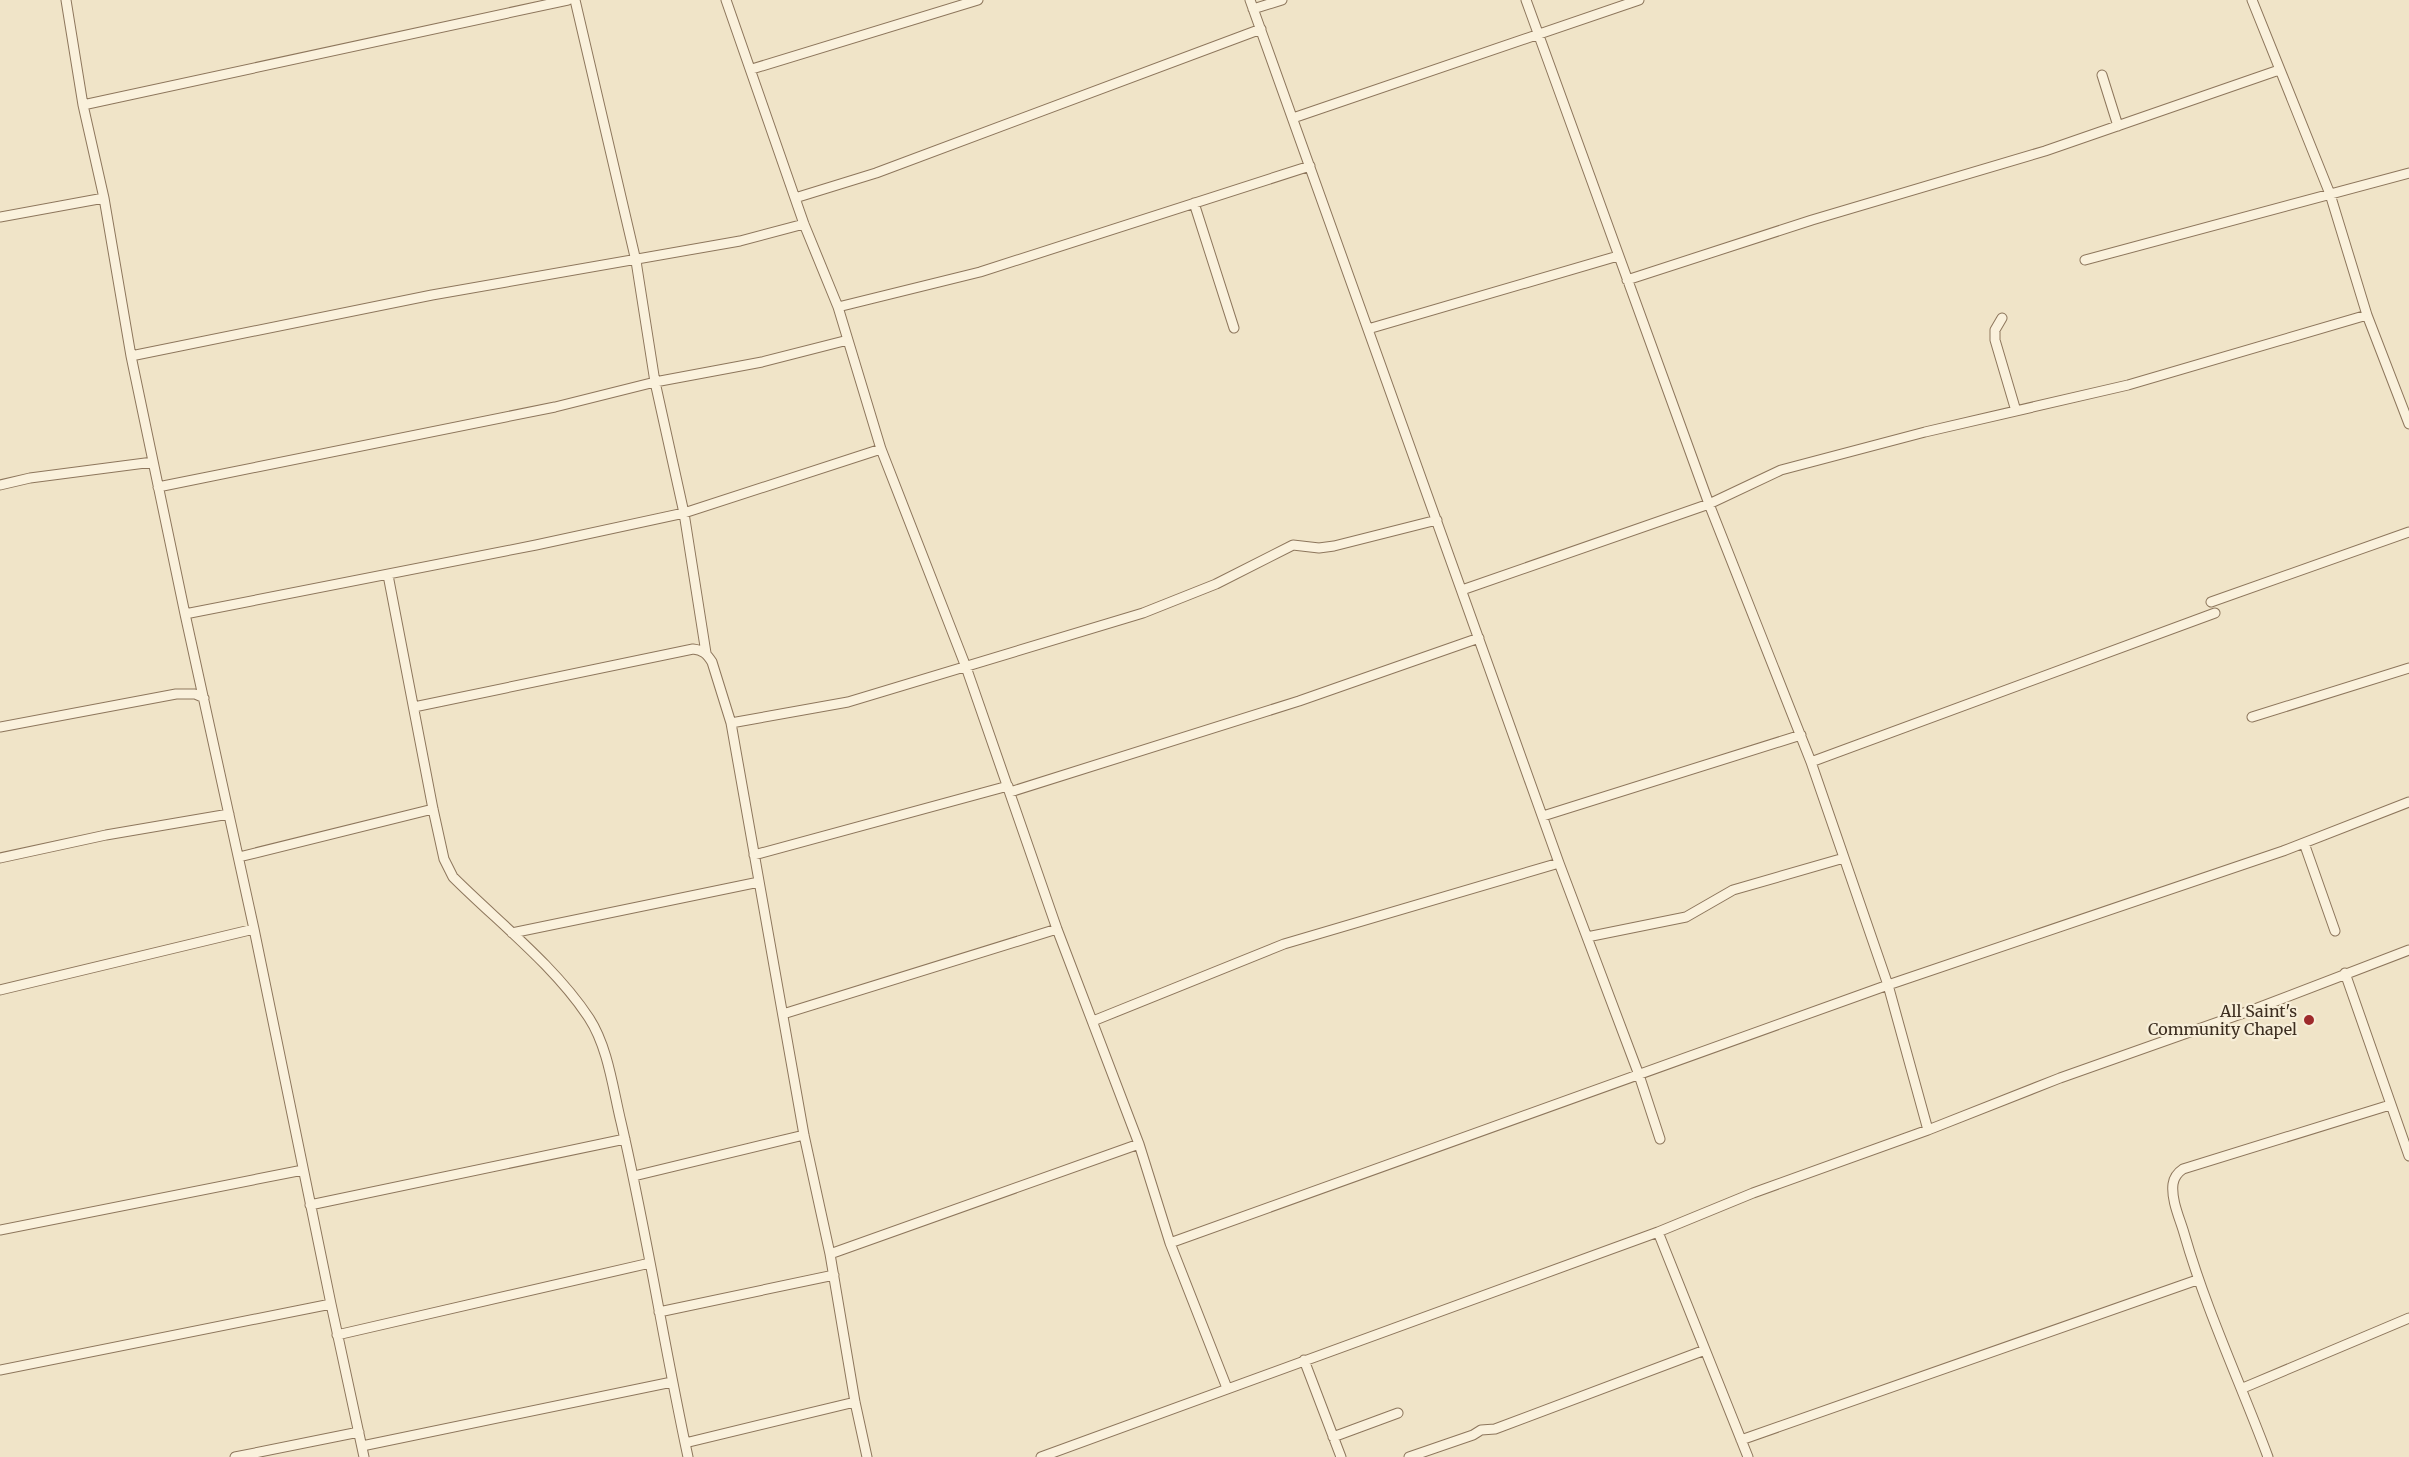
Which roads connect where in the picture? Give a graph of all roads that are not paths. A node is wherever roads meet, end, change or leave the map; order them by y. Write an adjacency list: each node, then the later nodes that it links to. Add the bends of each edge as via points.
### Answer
1 (66, 0): 16 (street)
2 (568, 0): 16 (street)
3 (575, 0): 29 (street)
4 (726, 0): 13 (street)
5 (978, 0): 13 (street)
6 (1282, 0): 10 (street)
7 (1526, 0): 12 (street)
8 (1639, 0): 12 (street)
9 (2252, 0): 14 (street)
10 (1252, 5): 11 (street)
11 (1261, 28): 17 (street); 23 (street, via 876,172)
12 (1539, 34): 17 (street); 27 (street)
13 (752, 69): 23 (street)
14 (2280, 70): 18 (street); 21 (street)
15 (2102, 75): 18 (street)
16 (83, 105): 22 (street)
17 (1293, 118): 19 (street)
18 (2118, 126): 30 (street)
19 (1310, 166): 24 (street); 35 (street)
20 (2409, 173): 21 (street)
21 (2330, 194): 28 (street); 32 (street)
22 (104, 198): 25 (street); 37 (street)
23 (795, 198): 26 (street)
24 (1194, 203): 31 (street, via 980,272); 34 (street)
25 (0, 217)
26 (804, 224): 29 (street); 31 (street)
27 (1618, 256): 30 (street); 35 (street)
28 (2085, 260)
29 (636, 261): 37 (street, via 444,292); 38 (street)
30 (1627, 280): 45 (street)
31 (838, 307): 36 (street)
32 (2367, 315): 39 (street, via 2128,385); 40 (street)
33 (2002, 318): 39 (street, via 1995,330 1995,340)
34 (1234, 328)
35 (1368, 329): 47 (street)
36 (848, 340): 38 (street, via 762,362); 41 (street)
37 (131, 356): 42 (street)
38 (655, 382): 44 (street, via 555,407); 46 (street)
39 (2016, 411): 45 (street, via 1781,470)
40 (2409, 424)
41 (881, 449): 46 (street); 56 (street)
42 (153, 462): 43 (street); 44 (street)
43 (0, 485)
44 (158, 486): 53 (street)
45 (1709, 504): 50 (street); 63 (street)
46 (684, 513): 49 (street); 55 (street)
47 (1437, 520): 50 (street); 56 (street, via 1334,546 1293,545 1216,584 1143,613)
48 (2409, 532): 51 (street)
49 (388, 575): 53 (street); 59 (street)
50 (1462, 590): 54 (street)
51 (2211, 602)
52 (2215, 613): 64 (street)
53 (184, 614): 58 (street)
54 (1479, 638): 65 (street, via 1244,719); 69 (street)
55 (706, 653): 59 (street, via 693,649); 61 (street)
56 (966, 667): 61 (street, via 848,702); 65 (street)
57 (2409, 668): 60 (street)
58 (204, 698): 62 (street, via 176,694); 68 (street)
59 (414, 707): 67 (street)
60 (2252, 717)
61 (730, 723): 71 (street)
62 (0, 727)
63 (1801, 735): 64 (street); 69 (street)
64 (1811, 762): 74 (street)
65 (1009, 789): 71 (street); 78 (street)
66 (2409, 801): 70 (street)
67 (433, 809): 72 (street); 80 (street, via 444,859 453,877)
68 (230, 814): 72 (street); 73 (street)
69 (1543, 816): 75 (street)
70 (2304, 843): 79 (street); 84 (street)
71 (754, 855): 76 (street)
72 (239, 857): 77 (street)
73 (0, 858)
74 (1844, 858): 81 (street, via 1733,890 1686,916); 84 (street)
75 (1560, 863): 81 (street); 87 (street, via 1284,944)
76 (759, 882): 80 (street); 86 (street)
77 (254, 928): 85 (street); 96 (street)
78 (1057, 929): 86 (street); 87 (street)
79 (2335, 931)
80 (512, 933): 92 (street, via 590,1019 601,1042)
81 (1587, 937): 88 (street)
82 (2409, 950): 83 (street)
83 (2345, 974): 89 (street); 90 (street)
84 (1888, 985): 88 (street); 90 (street)
85 (0, 990)
86 (783, 1014): 91 (street)
87 (1093, 1021): 94 (street)
88 (1639, 1075): 93 (street); 101 (street)
89 (2390, 1105): 95 (street); 105 (street, via 2178,1172 2174,1193)
90 (1928, 1130): 100 (street, via 1753,1192)
91 (804, 1135): 97 (street); 102 (street)
92 (625, 1139): 97 (street); 98 (street)
93 (1660, 1139)
94 (1139, 1144): 101 (street); 102 (street)
95 (2408, 1150)
96 (303, 1170): 98 (street); 99 (street)
97 (634, 1176): 103 (street)
98 (310, 1205): 106 (street)
99 (0, 1230)
100 (1658, 1232): 110 (street); 111 (street)
101 (1170, 1243): 114 (street)
102 (830, 1254): 104 (street)
103 (650, 1263): 107 (street); 109 (street)
104 (834, 1275): 107 (street); 116 (street)
105 (2197, 1280): 115 (street); 120 (street)
106 (331, 1304): 109 (street); 112 (street)
107 (659, 1312): 113 (street)
108 (2409, 1318): 115 (street)
109 (337, 1335): 118 (street)
110 (1705, 1350): 120 (street); 129 (street)
111 (1304, 1360): 114 (street); 119 (street)
112 (0, 1370)
113 (672, 1382): 121 (street); 122 (street)
114 (1227, 1388): 127 (street)
115 (2243, 1388): 131 (street)
116 (855, 1402): 121 (street); 126 (street)
117 (1398, 1413): 119 (street)
118 (359, 1432): 122 (street); 123 (street)
119 (1334, 1437): 128 (street)
120 (1741, 1440): 130 (street)
121 (685, 1443): 125 (street)
122 (362, 1446): 124 (street)
123 (235, 1457)
124 (364, 1457)
125 (688, 1457)
126 (867, 1457)
127 (1041, 1457)
128 (1341, 1457)
129 (1409, 1457)
130 (1748, 1457)
131 (2268, 1457)

